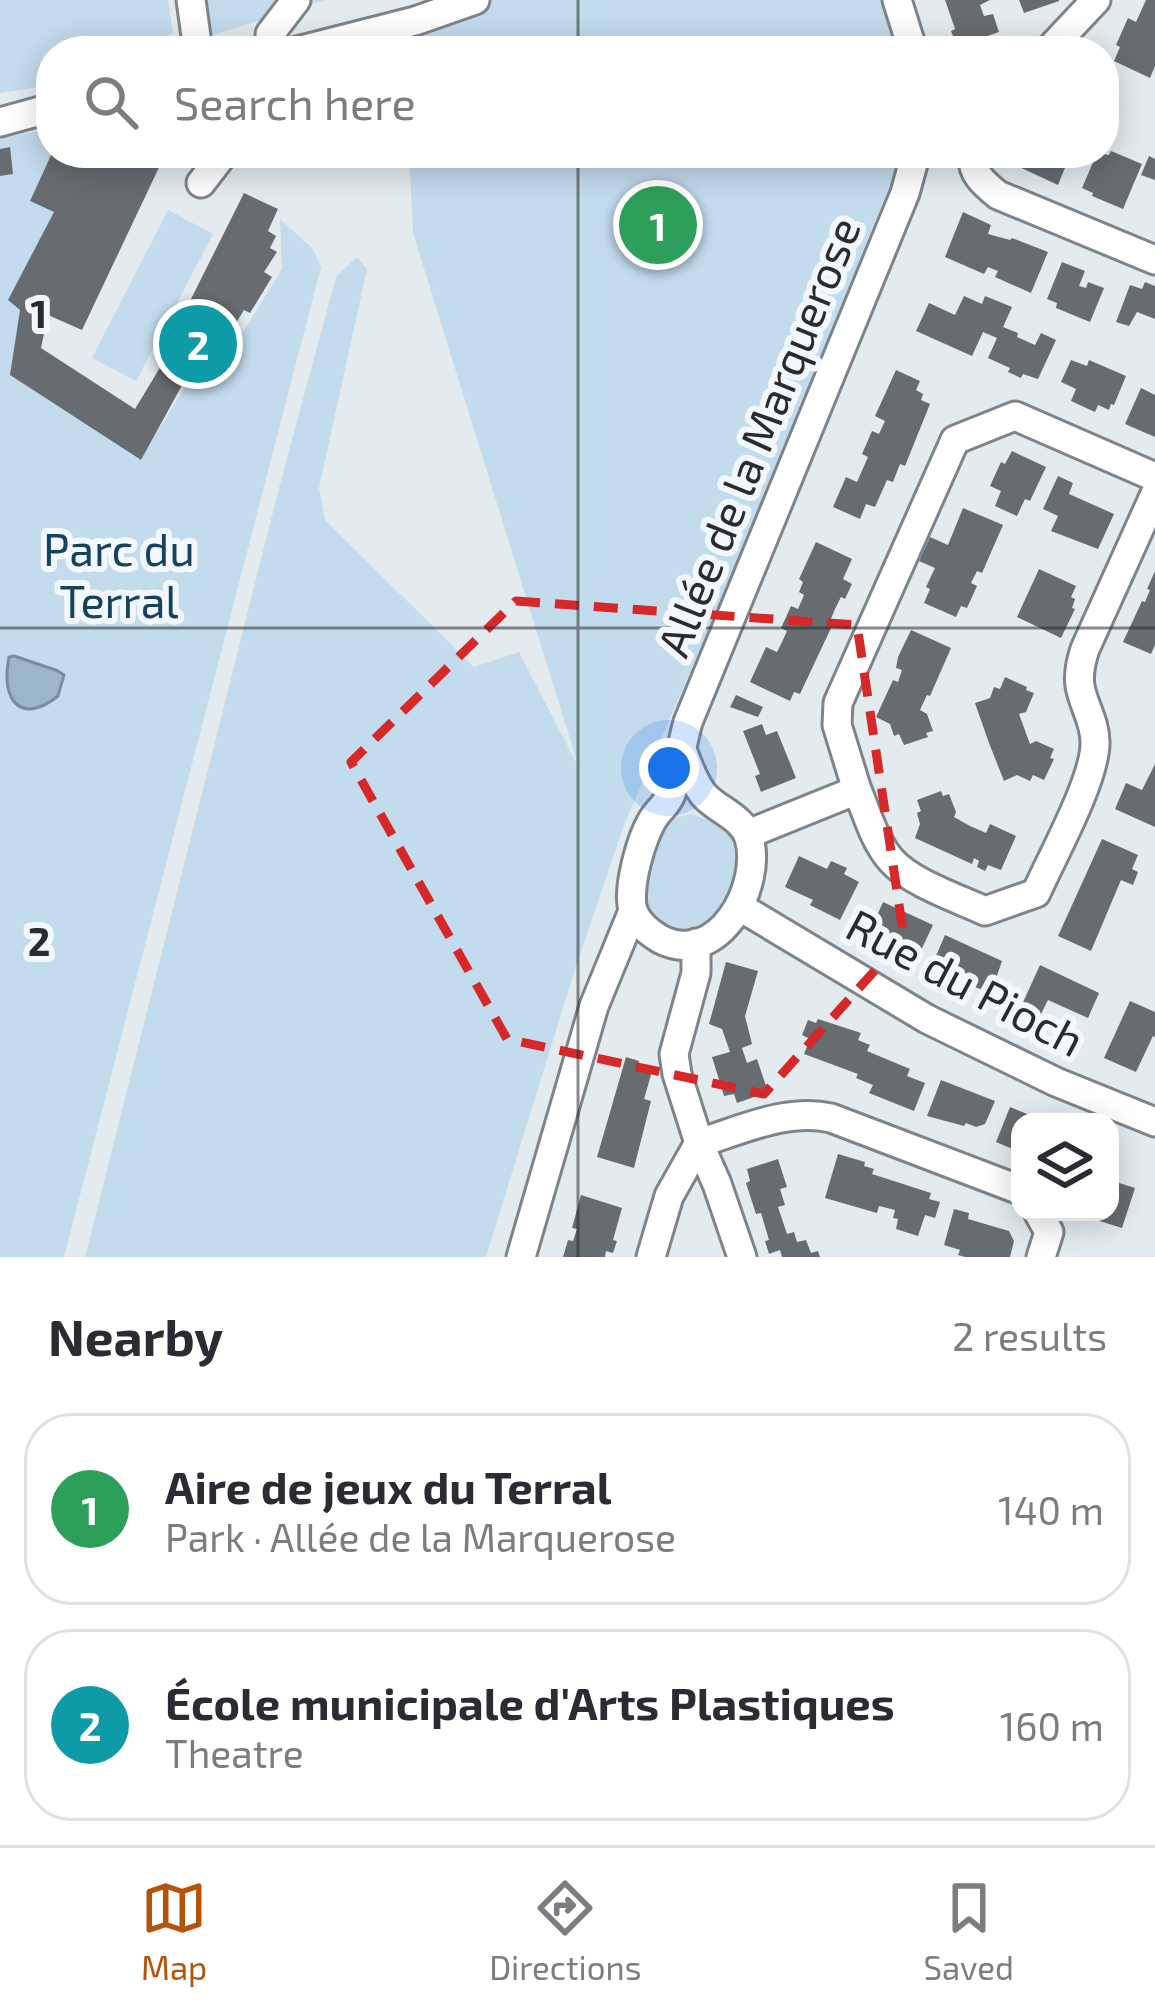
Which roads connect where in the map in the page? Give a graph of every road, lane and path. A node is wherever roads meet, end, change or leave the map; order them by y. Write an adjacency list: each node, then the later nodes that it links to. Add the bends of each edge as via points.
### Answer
1 (191, 0): 6 (street)
2 (296, 0): 7 (street)
3 (475, 0): 8 (street)
4 (896, 0): 9 (street)
5 (1087, 4): 10 (street)
6 (195, 36)
7 (270, 36)
8 (356, 36)
9 (908, 36)
10 (1060, 36)
11 (36, 112): 12 (street)
12 (0, 122)
13 (212, 168): 16 (street)
14 (912, 168): 20 (street, Allée de la Marquerose)
15 (976, 168): 17 (street, via 998,195)
16 (201, 183)
17 (1155, 260)
18 (1155, 477): 21 (street, via 1015,416 955,440 838,703)
19 (1155, 494): 21 (street, via 1085,649 1080,690 1096,744 1036,893 985,911 908,875 880,845)
20 (682, 752): 22 (street); 23 (street, Allée de la Marquerose)
21 (857, 790): 24 (street)
22 (714, 804): 23 (street); 24 (street)
23 (665, 806): 26 (street, via 645,835)
24 (748, 834): 25 (street, via 750,876)
25 (740, 907): 27 (street, via 724,928); 29 (street, Rue du Pioch, via 927,1019)
26 (633, 911): 27 (street, via 649,932); 28 (street)
27 (681, 943): 28 (street, via 631,955); 30 (street, via 696,973 674,1054)
28 (608, 971): 33 (street)
29 (1155, 1122)
30 (699, 1143): 31 (street, via 814,1114); 34 (street, via 669,1196); 35 (street)
31 (1011, 1187)
32 (1042, 1221): 36 (street)
33 (521, 1257)
34 (651, 1257)
35 (742, 1257)
36 (1041, 1257)

